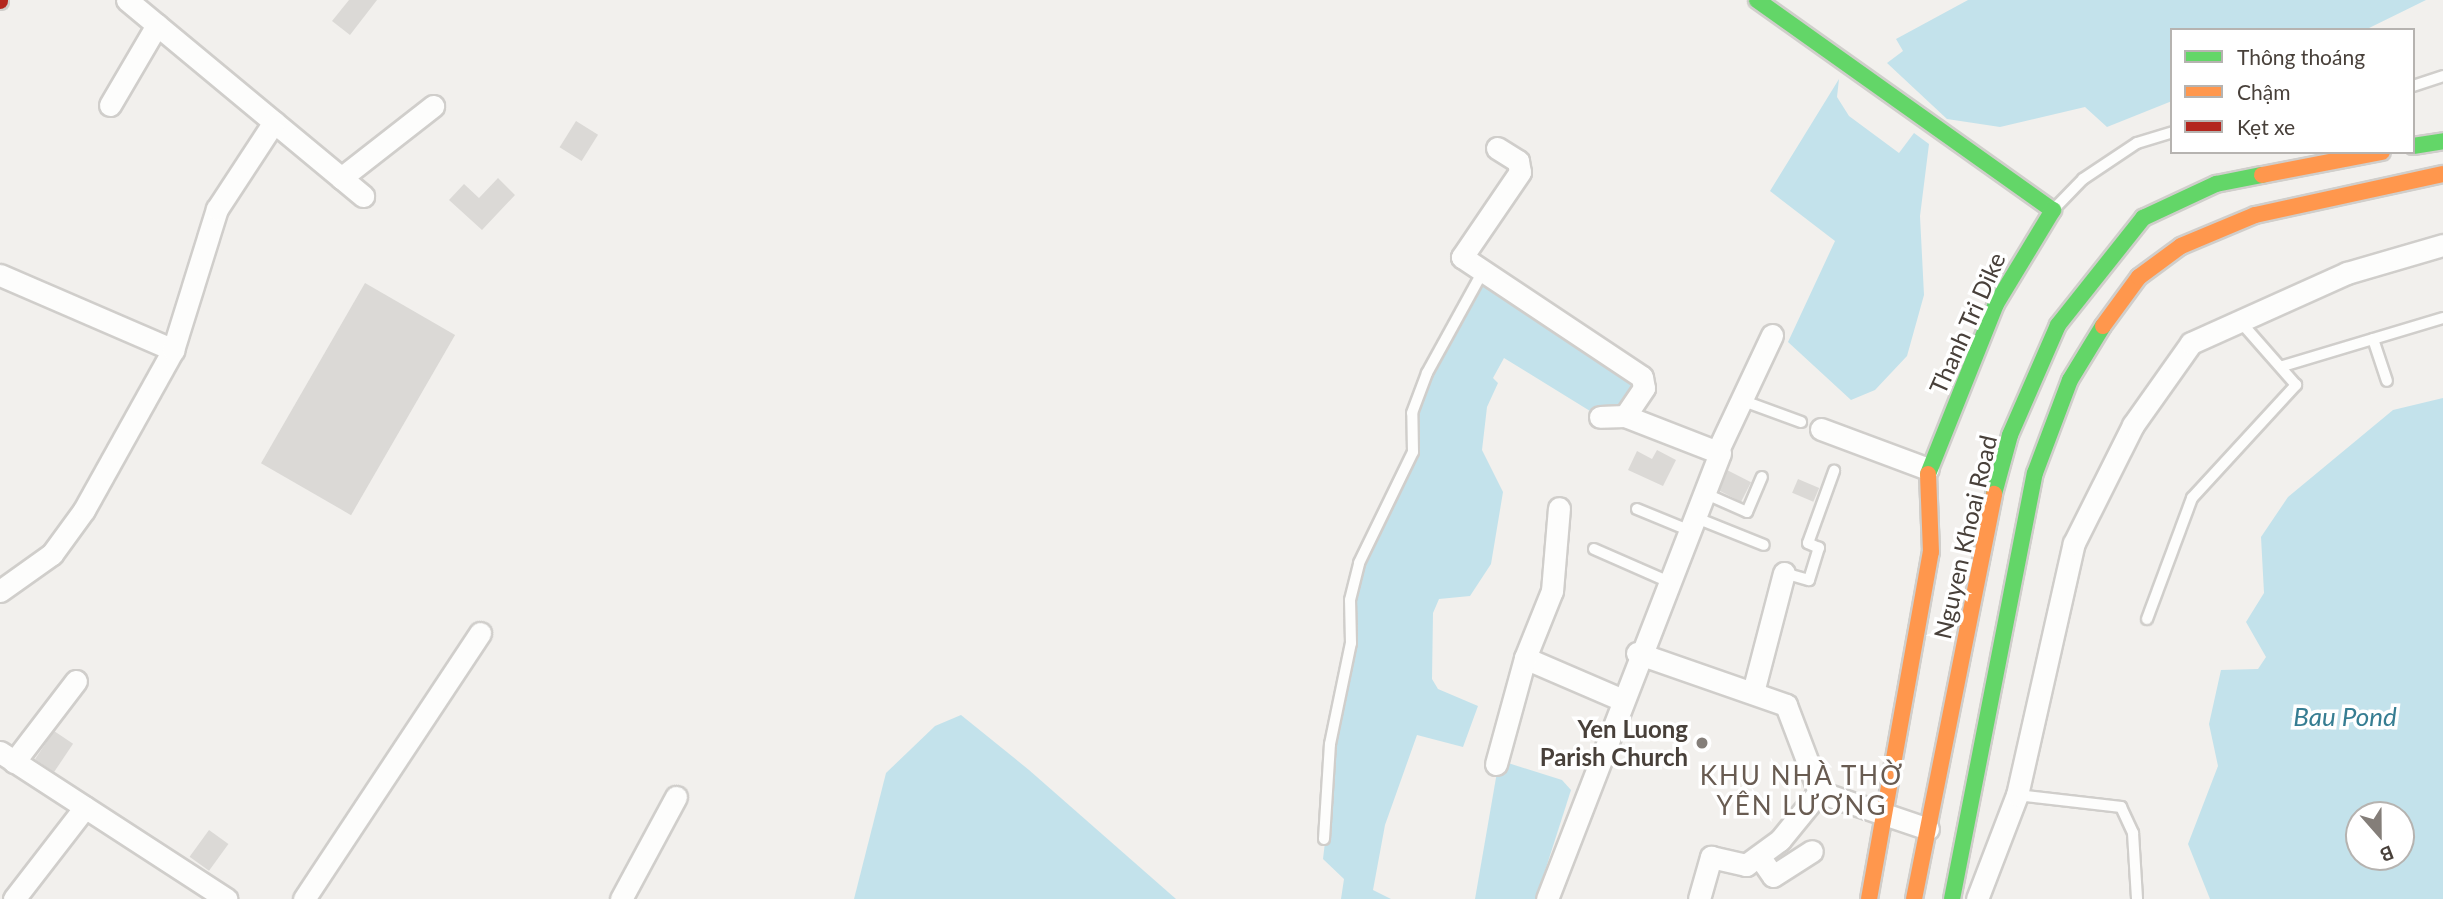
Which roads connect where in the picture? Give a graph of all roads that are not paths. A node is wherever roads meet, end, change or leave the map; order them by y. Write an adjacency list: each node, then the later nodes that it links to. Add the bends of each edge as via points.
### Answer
1 (127, 0): 3 (street)
2 (1757, 0): 17 (street)
3 (157, 25): 6 (street); 8 (street)
4 (2443, 76): 5 (lane)
5 (2415, 85)
6 (110, 105)
7 (433, 106): 15 (street)
8 (274, 122): 15 (street); 25 (street, via 217,209)
9 (2170, 133): 17 (lane, via 2137,144 2094,172)
10 (2443, 141): 11 (street)
11 (2415, 146)
12 (1497, 148): 19 (street, via 1518,161 1520,172 1462,257)
13 (2372, 154): 59 (street, Nguyen Khoai Road, via 2216,184 2179,198 2143,218 2058,325 2010,435 1990,510)
14 (2443, 174): 71 (street, via 2256,215 2182,246 2138,277 2102,328 2070,380 2035,472)
15 (341, 178): 16 (street)
16 (363, 196)
17 (2053, 210): 33 (street, Thanh Tri Dike, via 1996,304)
18 (2443, 246): 22 (street, via 2347,273)
19 (1483, 271): 29 (street, via 1642,377 1644,388); 60 (lane, via 1427,373 1412,413 1413,452 1359,563 1350,600 1351,643 1329,744)
20 (0, 275): 25 (street)
21 (2443, 318): 24 (lane)
22 (2238, 320): 26 (lane); 55 (street, via 2191,343 2133,425 2074,543)
23 (1772, 335): 28 (street)
24 (2373, 339): 26 (lane); 27 (lane)
25 (173, 351): 44 (street, via 65,541)
26 (2283, 366): 45 (lane, via 2296,385 2192,498)
27 (2387, 381)
28 (1741, 400): 31 (lane); 32 (street)
29 (1625, 416): 30 (street); 32 (street)
30 (1600, 417)
31 (1811, 425): 33 (street)
32 (1718, 450): 36 (street)
33 (1928, 469): 58 (street, Thanh Tri Dike, via 1931,552)
34 (1834, 471): 42 (lane, via 1808,543 1819,548 1809,580)
35 (1762, 477): 36 (lane, via 1746,512)
36 (1704, 493): 39 (street)
37 (1559, 508): 48 (street, via 1552,591)
38 (1637, 509): 39 (lane)
39 (1691, 523): 40 (lane); 43 (street)
40 (1763, 545)
41 (1594, 549): 43 (lane)
42 (1784, 573): 50 (street)
43 (1667, 581): 47 (street)
44 (0, 591)
45 (2147, 619)
46 (480, 633): 65 (street)
47 (1637, 653): 50 (street); 51 (street)
48 (1525, 659): 51 (street); 53 (street)
49 (75, 681): 52 (street)
50 (1753, 692): 54 (street, via 1786,705 1793,715)
51 (1620, 699): 67 (street)
52 (7, 757): 57 (street)
53 (1496, 764)
54 (1819, 792): 58 (street); 62 (street, via 1780,841)
55 (2017, 795): 72 (street); 73 (lane, via 2121,807 2133,833)
56 (676, 797): 66 (street)
57 (85, 807): 63 (street); 64 (street)
58 (1886, 817): 59 (street); 69 (street, Thanh Tri Dike)
59 (1928, 829): 70 (street, Nguyen Khoai Road)
60 (1324, 839)
61 (1812, 850): 62 (street, via 1773,876)
62 (1759, 856): 68 (street, via 1746,865 1711,857)
63 (14, 899)
64 (226, 899)
65 (304, 899)
66 (621, 899)
67 (1547, 899)
68 (1699, 899)
69 (1869, 899)
70 (1914, 899)
71 (1952, 899)
72 (1977, 899)
73 (2137, 899)

